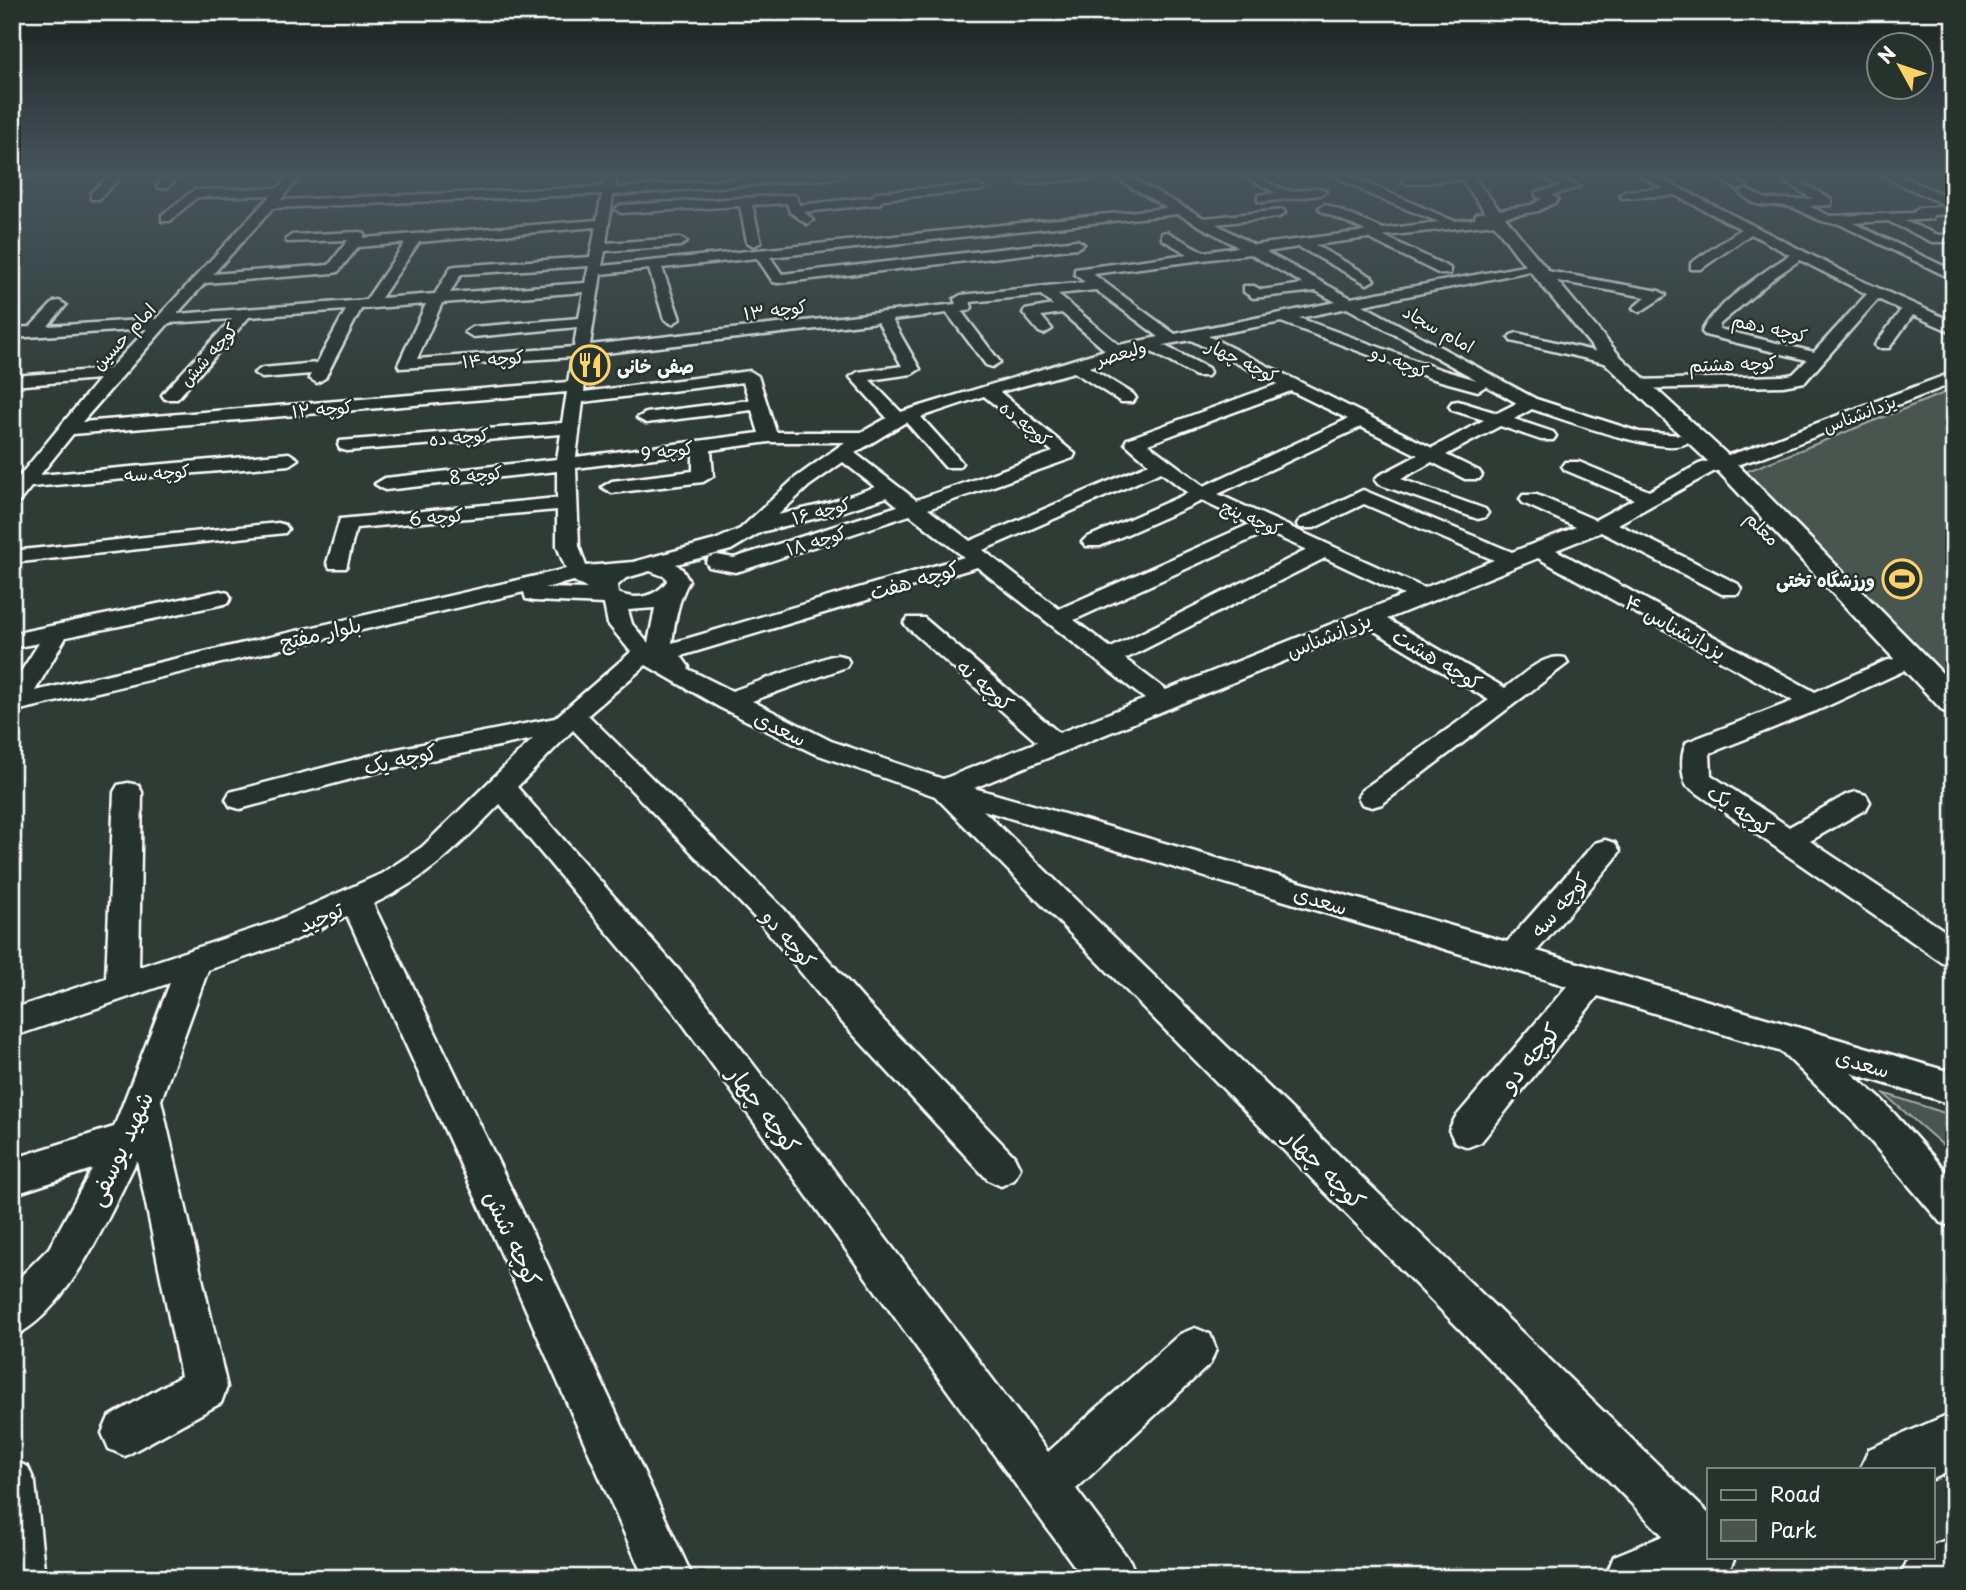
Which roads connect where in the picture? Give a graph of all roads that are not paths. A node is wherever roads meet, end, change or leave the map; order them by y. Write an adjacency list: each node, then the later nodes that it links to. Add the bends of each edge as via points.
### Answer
1 (229, 249): 31 (street, امام حسین)
2 (348, 249): 31 (street, via 333,269)
3 (406, 249): 43 (street)
4 (598, 249): 24 (street)
5 (656, 249): 24 (street)
6 (751, 249): 22 (street)
7 (759, 249): 29 (street, via 778,279)
8 (777, 249): 9 (street)
9 (805, 249)
10 (1190, 249): 21 (street)
11 (1258, 249): 19 (street)
12 (1319, 249): 32 (street)
13 (1405, 249): 28 (street)
14 (1522, 249): 26 (main road, معلم)
15 (1721, 249): 23 (street)
16 (1790, 249): 20 (street)
17 (1896, 249): 30 (street)
18 (1086, 250): 25 (street); 27 (street)
19 (1252, 250): 21 (street); 35 (street, امام سجاد)
20 (1800, 254): 39 (street); 68 (street, کوچه دهم, via 1713,322 1710,332)
21 (1203, 257): 25 (street)
22 (654, 265): 24 (street); 53 (street)
23 (1696, 266)
24 (595, 267): 41 (street); 41 (street, via 456,270); 55 (street)
25 (1112, 268): 34 (street, via 1080,272)
26 (1538, 270): 42 (street, ولیعصر); 47 (street, via 1659,295); 69 (main road, معلم)
27 (843, 271): 29 (street); 33 (street)
28 (1445, 271)
29 (804, 276): 36 (street)
30 (1954, 276)
31 (201, 279): 54 (street, امام حسین)
32 (1367, 280)
33 (854, 284)
34 (1099, 285): 38 (street); 62 (street)
35 (1319, 286): 37 (street, via 1258,295); 42 (street, امام سجاد)
36 (816, 289)
37 (1249, 289)
38 (1044, 290): 44 (street); 46 (street)
39 (1876, 292): 48 (street); 68 (street, کوچه هشتم)
40 (274, 297): 49 (street)
41 (438, 299): 43 (street); 65 (street, کوچه ۱۴, via 406,365)
42 (1348, 302): 52 (street, ولیعصر); 84 (street, امام سجاد)
43 (363, 304): 49 (street); 75 (street, via 319,373)
44 (956, 304): 51 (street, کوچه ۱۳); 70 (street)
45 (59, 305): 59 (street)
46 (1065, 308): 57 (street, via 1030,313); 66 (street)
47 (1640, 308)
48 (1910, 308): 56 (street); 64 (street)
49 (262, 312): 50 (street)
50 (245, 313): 54 (street); 82 (street, کوچه شش)
51 (882, 316): 65 (street, کوچه ۱۳); 87 (street, via 912,369 858,377)
52 (1282, 317): 60 (street, ولیعصر); 67 (street, کوچه دو)
53 (672, 319)
54 (164, 321): 59 (street); 74 (street, امام حسین)
55 (586, 322): 58 (street); 65 (street)
56 (1954, 328)
57 (1044, 329)
58 (473, 332)
59 (20, 334)
60 (1193, 335): 62 (street, ولیعصر); 78 (street, کوچه چهار)
61 (1517, 338): 69 (street)
62 (1172, 340): 63 (street, ولیعصر)
63 (1148, 344): 66 (street, ولیعصر); 73 (street)
64 (1883, 345)
65 (581, 351): 81 (street)
66 (1115, 352): 72 (street, ولیعصر)
67 (1381, 354): 71 (street); 84 (street, کوچه دو)
68 (1816, 358): 79 (street, کوچه هشتم, via 1799,378 1783,381)
69 (1613, 360): 79 (main road, معلم)
70 (992, 362)
71 (1352, 364)
72 (1076, 366): 80 (street, ولیعصر); 83 (street)
73 (1202, 372)
74 (116, 373): 77 (street); 92 (street, امام حسین)
75 (262, 373)
76 (1954, 377): 109 (street, یزدانشناس)
77 (12, 381)
78 (1292, 385): 90 (street, کوچه چهار); 107 (street, via 1134,443)
79 (1637, 385): 96 (main road, معلم, via 1636,392); 109 (main road, معلم, via 1650,393)
80 (986, 390): 87 (street, ولیعصر); 100 (street, کوچه ده)
81 (575, 392): 85 (street, کوچه ۱۲, via 750,376); 91 (street); 92 (street, کوچه ۱۲)
82 (171, 395)
83 (1127, 398)
84 (1525, 400): 89 (street); 96 (street, امام سجاد, via 1637,437)
85 (758, 404): 88 (street); 94 (street)
86 (1458, 406): 89 (street)
87 (904, 417): 95 (street, ولیعصر); 105 (street)
88 (646, 418)
89 (1500, 419): 93 (street); 101 (street)
90 (1361, 420): 101 (street, کوچه چهار); 115 (street, کوچه پنج)
91 (570, 428): 97 (street, کوچه ده); 106 (street)
92 (67, 429): 102 (street, امام حسین)
93 (1547, 436)
94 (769, 437): 95 (street); 98 (street, کوچه 9)
95 (865, 438): 99 (street, ولیعصر)
96 (1680, 441): 109 (main road, معلم)
97 (347, 446)
98 (702, 446): 106 (street, کوچه 9); 113 (street, via 703,476)
99 (843, 453): 114 (street); 126 (street, ولیعصر, via 802,482)
100 (1066, 454): 119 (street, کوچه ۱۸)
101 (1433, 456): 110 (street, کوچه چهار); 121 (street, via 1385,480)
102 (45, 457): 103 (street); 111 (street, امام حسین)
103 (23, 459)
104 (289, 459): 111 (street, کوچه سه)
105 (953, 463)
106 (566, 464): 112 (street, کوچه 8); 120 (street)
107 (1162, 465): 115 (street); 130 (street)
108 (1572, 466): 117 (street)
109 (1715, 466): 117 (street, یزدانشناس); 151 (main road, معلم); 156 (main road, معلم)
110 (1472, 475)
111 (25, 482): 116 (street, امام حسین)
112 (386, 484)
113 (612, 486)
114 (890, 489): 119 (street); 126 (street, کوچه ۱۶)
115 (1202, 494): 122 (street, کوچه پنج); 127 (street)
116 (12, 498)
117 (1649, 498): 124 (street, یزدانشناس)
118 (1530, 499): 124 (street)
119 (914, 508): 130 (street); 133 (street, کوچه ۱۸, via 736,565)
120 (566, 510): 134 (street, کوچه 6, via 346,523); 135 (street, via 588,551); 136 (street, via 568,546)
121 (1478, 513)
122 (1267, 524): 129 (street, کوچه پنج); 142 (street)
123 (1307, 524): 132 (street, via 1363,496)
124 (1598, 525): 128 (street, یزدانشناس); 138 (street)
125 (278, 529): 131 (street)
126 (749, 530): 133 (street, ولیعصر); 135 (street, ولیعصر, via 723,545)
127 (1093, 542)
128 (1538, 549): 132 (street, یزدانشناس); 155 (street, یزدانشناس ۴)
129 (1325, 550): 139 (street, کوچه پنج); 148 (street)
130 (975, 554): 142 (street, کوچه هفت); 147 (street, کوچه هفت)
131 (12, 557)
132 (1511, 560): 139 (street, یزدانشناس)
133 (717, 562): 137 (street, ولیعصر)
134 (338, 564)
135 (640, 567): 136 (street, بلوار مفتح); 137 (street, via 671,570); 141 (street, via 610,578 604,591)
136 (579, 573): 141 (street); 157 (street, بلوار مفتح)
137 (675, 587): 141 (street, بلوار مفتح, via 649,603); 147 (street, via 660,645)
138 (1730, 589)
139 (1424, 596): 143 (street, یزدانشناس)
140 (220, 598): 145 (street)
141 (611, 599): 147 (street, via 621,624); 157 (street, بلوار مفتح, via 536,594)
142 (1058, 618): 148 (street, کوچه هفت)
143 (1369, 618): 152 (street, کوچه هشت); 154 (street, یزدانشناس)
144 (916, 623): 160 (street, کوچه نه)
145 (57, 632): 146 (street); 157 (street)
146 (15, 641)
147 (647, 649): 153 (street, سعدی, via 696,685); 158 (street, توحید)
148 (1109, 658): 154 (street, کوچه هفت)
149 (837, 662): 153 (street)
150 (1556, 663): 152 (street)
151 (1894, 666): 155 (street, کوچه یک); 159 (main road, معلم)
152 (1506, 698): 164 (street)
153 (728, 701): 162 (street, سعدی, via 822,747)
154 (1164, 701): 160 (street, یزدانشناس)
155 (1814, 702): 167 (street, کوچه یک, via 1696,748 1697,779)
156 (1954, 704)
157 (13, 708)
158 (568, 720): 161 (street, توحید); 165 (street, کوچه یک); 181 (street, کوچه دو, via 774,917 851,1009)
159 (1954, 729)
160 (1056, 744): 162 (street, یزدانشناس)
161 (501, 787): 169 (street, توحید, via 432,855); 190 (street, کوچه چهار, via 687,1003)
162 (945, 789): 171 (street, سعدی); 191 (street, کوچه چهار)
163 (128, 792): 174 (street)
164 (1373, 797)
165 (240, 799)
166 (1856, 802): 167 (street)
167 (1788, 841): 170 (street, کوچه یک)
168 (1605, 851): 171 (street, کوچه سه)
169 (356, 901): 172 (street, توحید); 195 (street, کوچه شش)
170 (1954, 954)
171 (1512, 958): 173 (street, سعدی)
172 (194, 963): 174 (street, توحید); 178 (street, شهید یوسفی)
173 (1590, 982): 176 (street, سعدی); 179 (street, کوچه دو)
174 (122, 987): 175 (street, توحید)
175 (12, 1023)
176 (1790, 1041): 177 (street, سعدی); 183 (street, via 1869,1112)
177 (1954, 1089)
178 (143, 1100): 180 (street, شهید یوسفی); 186 (street, via 205,1387)
179 (1468, 1130)
180 (128, 1140): 182 (street); 184 (street, شهید یوسفی, via 63,1262)
181 (1001, 1168)
182 (12, 1177)
183 (1954, 1209)
184 (12, 1316)
185 (1195, 1349): 190 (street)
186 (125, 1433)
187 (1954, 1440): 188 (main road)
188 (1891, 1468)
189 (12, 1483): 194 (street)
190 (1044, 1486): 196 (street, کوچه چهار)
191 (1707, 1546)
192 (1707, 1547): 197 (main road)
193 (1954, 1567): 198 (main road)
194 (20, 1578)
195 (669, 1578)
196 (1113, 1578)
197 (1636, 1578)
198 (1931, 1578)

